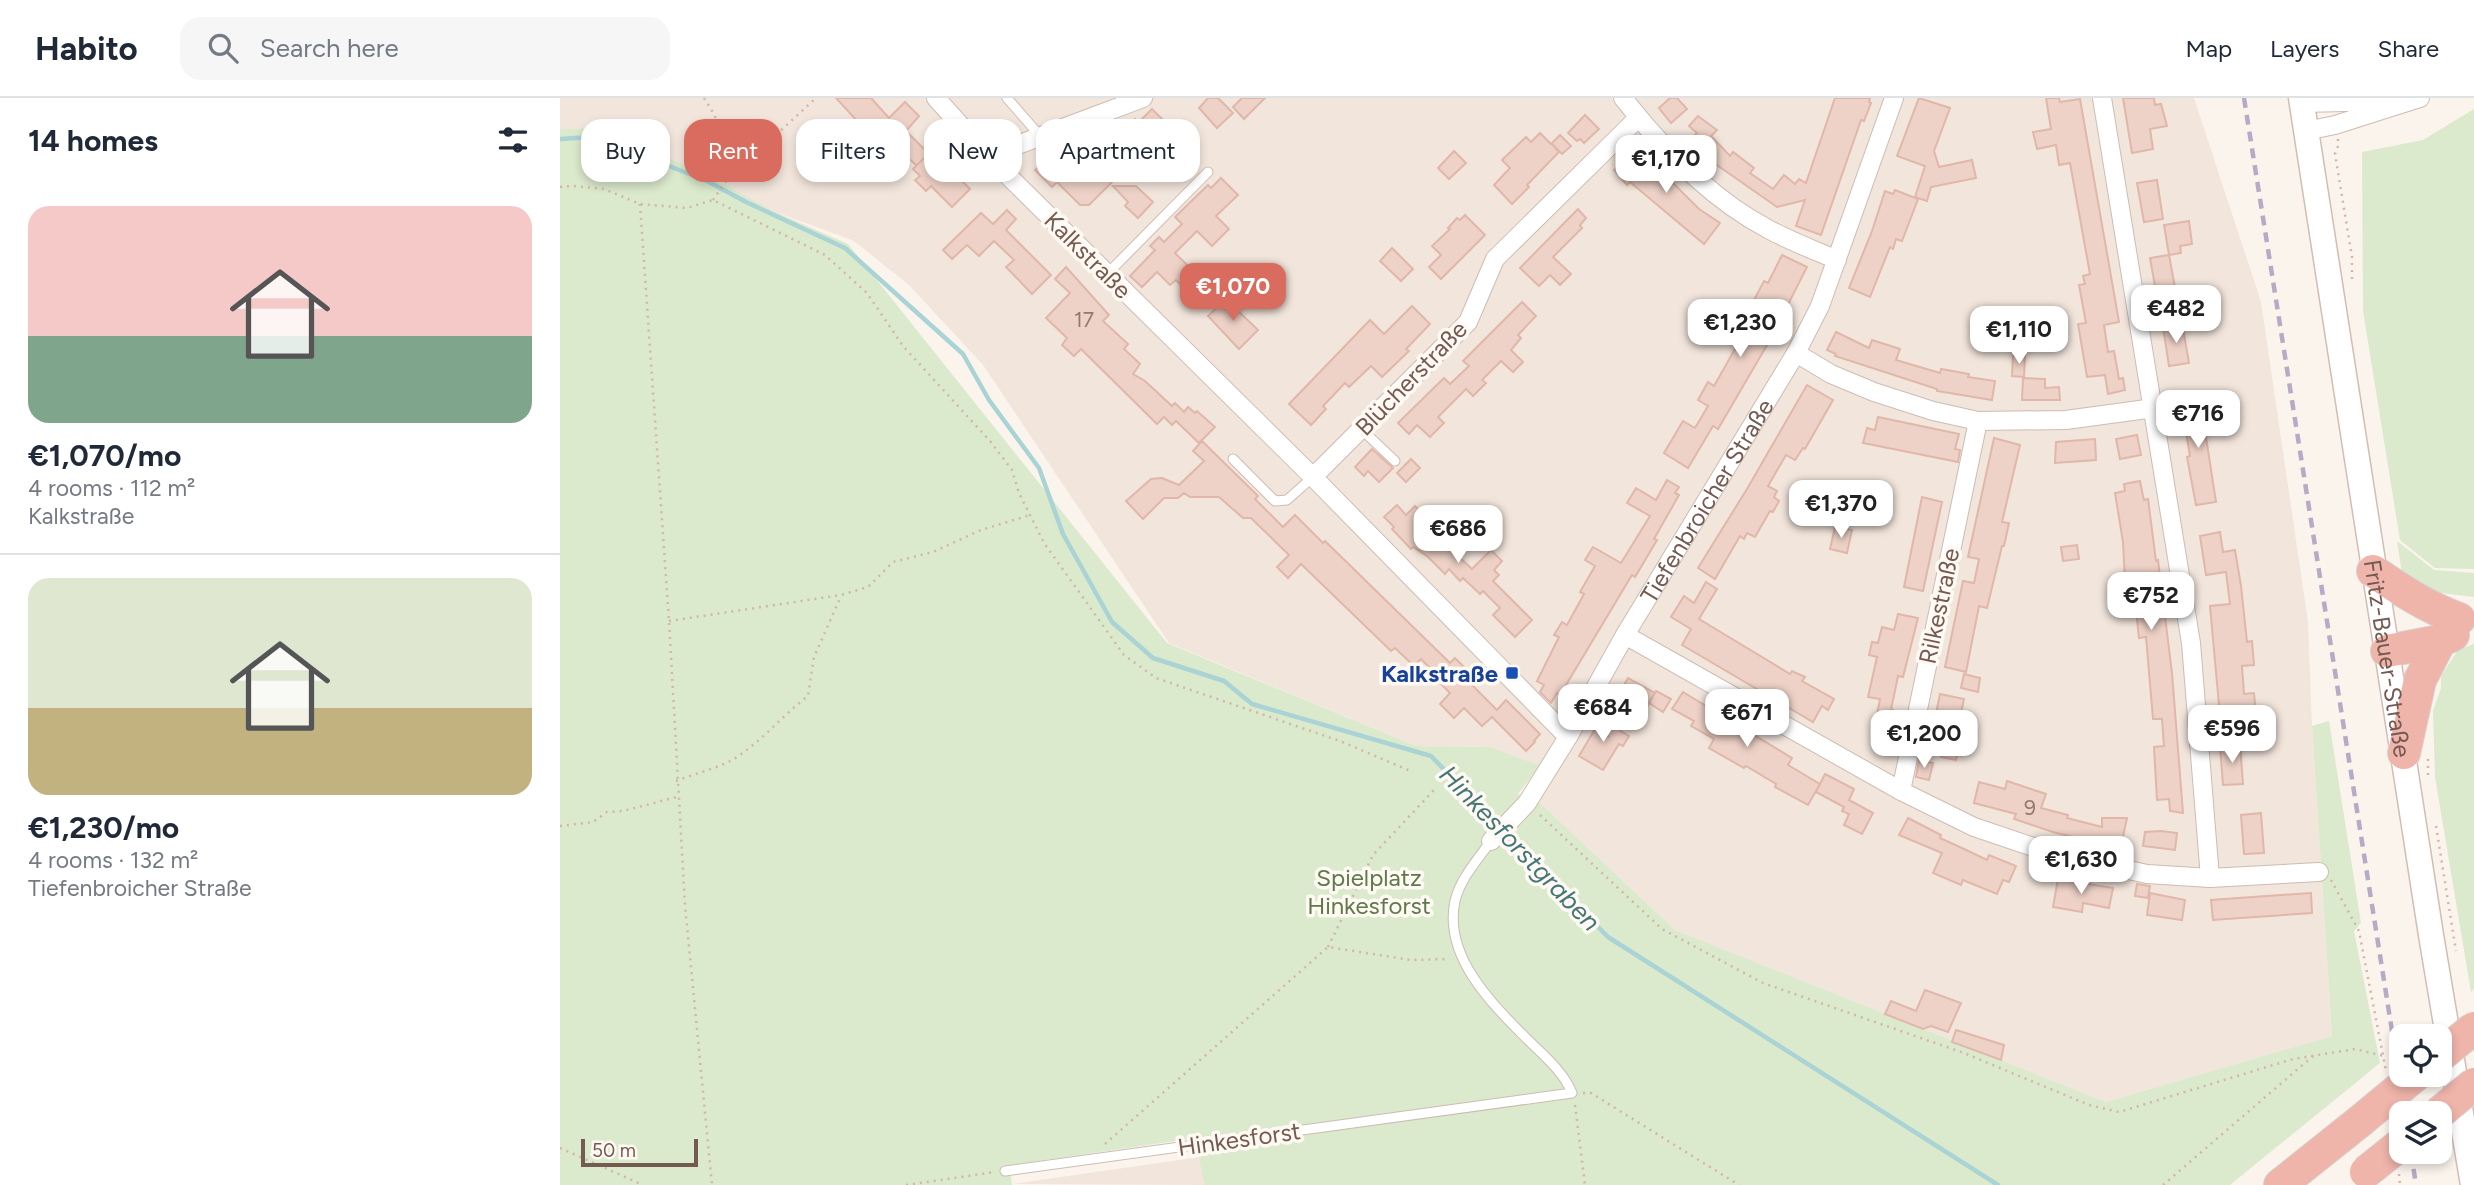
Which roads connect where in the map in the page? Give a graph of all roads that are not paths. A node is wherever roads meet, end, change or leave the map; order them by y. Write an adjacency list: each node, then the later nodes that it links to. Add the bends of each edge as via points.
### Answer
1 (936, 98): 10 (street, Kalkstraße)
2 (1007, 98): 12 (lane)
3 (1143, 98): 11 (street)
4 (1623, 98): 9 (street)
5 (1894, 98): 16 (street, Tiefenbroicher Straße)
6 (2102, 98): 19 (street)
7 (2301, 100): 8 (street); 13 (main road)
8 (2414, 100): 13 (street)
9 (1638, 118): 16 (street, via 1699,180 1732,206 1768,229); 21 (street, Blücherstraße, via 1495,259 1468,322)
10 (955, 119)
11 (1088, 119)
12 (1036, 131)
13 (2306, 131): 25 (main road, Fritz-Bauer-Straße)
14 (1209, 172): 17 (lane)
15 (1014, 182): 17 (street, Kalkstraße)
16 (1837, 260): 18 (street, Tiefenbroicher Straße)
17 (1107, 274): 24 (street, Kalkstraße)
18 (1796, 353): 20 (street, via 1874,392); 27 (street, Tiefenbroicher Straße)
19 (2154, 408): 20 (street, via 2066,420); 34 (street, via 2191,643)
20 (1978, 421): 31 (street, Rilkestraße)
21 (1361, 429): 23 (lane); 24 (street, Blücherstraße)
22 (1233, 459): 24 (lane, via 1275,501 1287,500)
23 (1395, 461)
24 (1313, 477): 29 (street, Kalkstraße)
25 (2373, 570): 26 (highway, via 2412,599); 28 (main road, Fritz-Bauer-Straße)
26 (2462, 626): 28 (highway); 30 (highway, via 2420,680)
27 (1625, 635): 29 (street, Tiefenbroicher Straße); 31 (street)
28 (2385, 641): 30 (main road, Fritz-Bauer-Straße)
29 (1568, 737): 32 (street, Tiefenbroicher Straße, via 1527,803)
30 (2404, 753): 44 (main road, Fritz-Bauer-Straße)
31 (1900, 791): 34 (street, via 1974,827 2052,853 2147,874)
32 (1491, 841): 41 (lane, Hinkesforst, via 1455,900 1454,930 1462,959 1497,1009 1565,1077 1572,1093)
33 (2319, 872): 34 (street)
34 (2210, 878)
35 (2474, 1028): 36 (highway, bridge)
36 (2452, 1046)
37 (2474, 1084): 39 (highway, bridge)
38 (2393, 1087): 43 (highway, bridge, via 2359,1122)
39 (2452, 1102)
40 (2389, 1164): 42 (highway, bridge)
41 (1005, 1171)
42 (2359, 1179)
43 (2280, 1185)
44 (2473, 1185)

